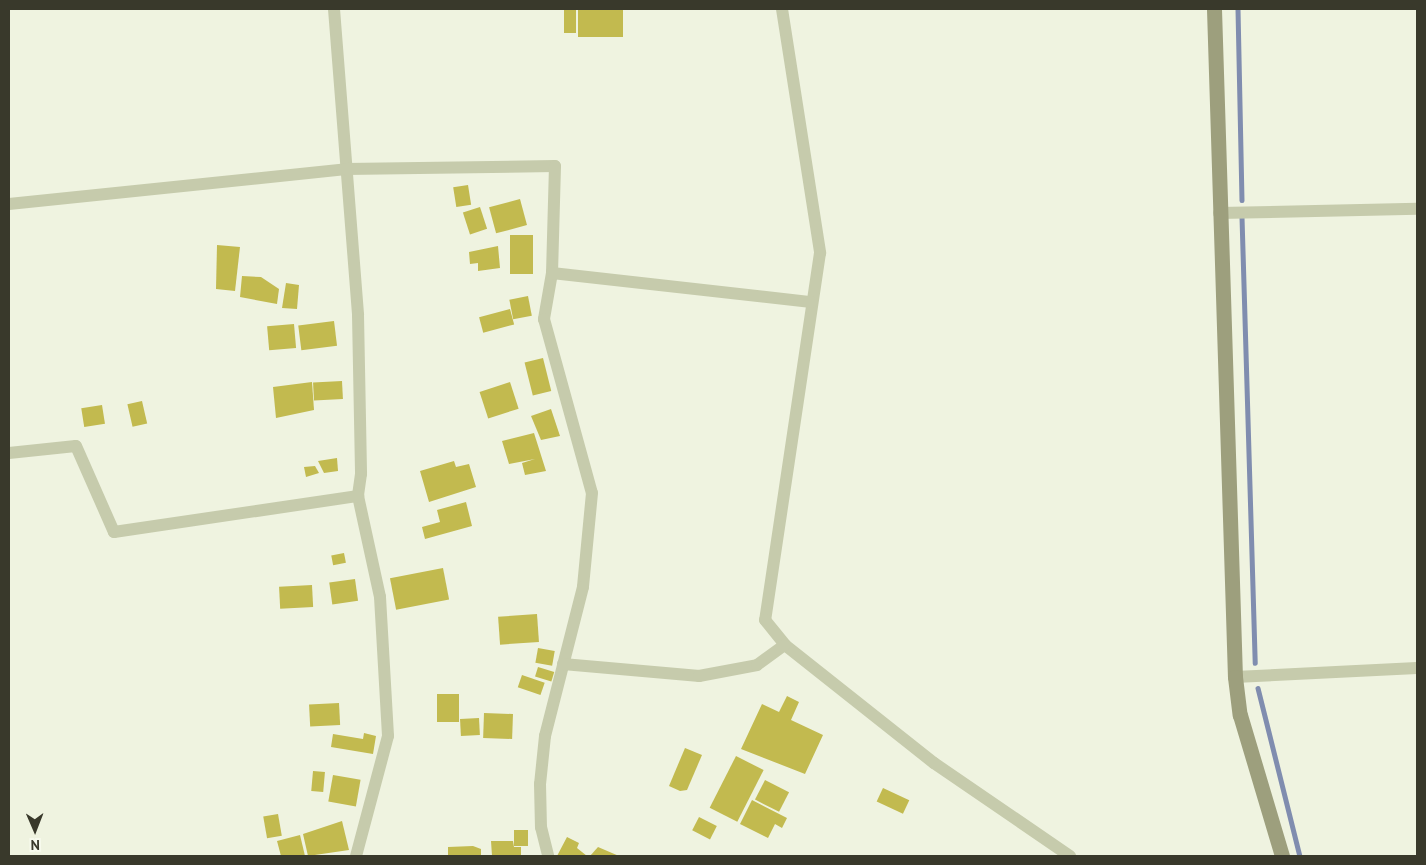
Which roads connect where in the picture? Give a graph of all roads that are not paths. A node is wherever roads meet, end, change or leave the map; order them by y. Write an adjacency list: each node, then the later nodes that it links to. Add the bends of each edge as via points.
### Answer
1 (334, 9): 4 (street)
2 (782, 9): 9 (street, via 820,238)
3 (1214, 9): 7 (street)
4 (346, 169): 5 (street); 8 (street, via 555,166); 11 (street, via 358,315 361,474)
5 (9, 204)
6 (1417, 209): 7 (street)
7 (1219, 213): 15 (street)
8 (552, 272): 9 (street); 13 (street, via 544,319 592,493 583,586)
9 (811, 302): 12 (street, via 764,606 772,633)
10 (9, 453): 11 (street, via 76,446 114,532)
11 (358, 496): 16 (street, via 381,605 388,736)
12 (785, 645): 13 (street, via 757,665 699,676); 18 (street, via 934,763)
13 (563, 664): 17 (street, via 545,736 540,784 541,826)
14 (1417, 668): 15 (street)
15 (1235, 677): 19 (street, via 1240,715)
16 (356, 856)
17 (548, 856)
18 (1070, 856)
19 (1282, 856)

